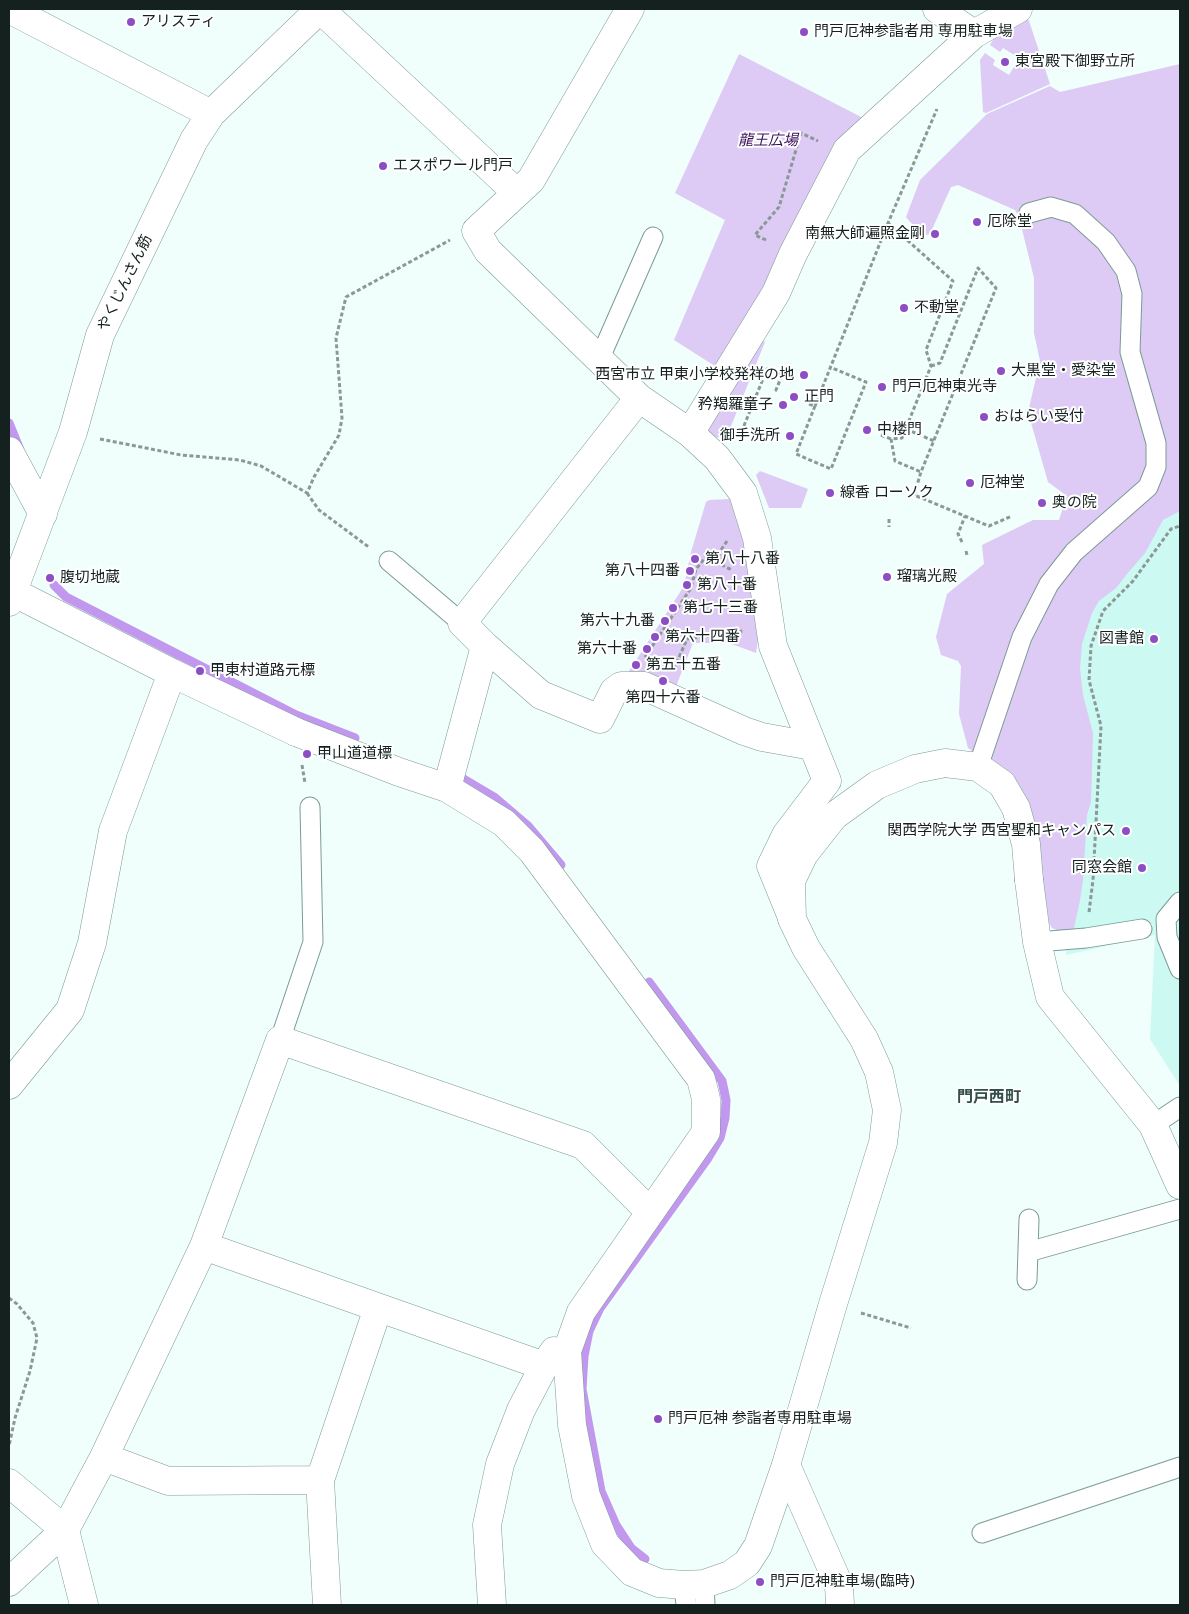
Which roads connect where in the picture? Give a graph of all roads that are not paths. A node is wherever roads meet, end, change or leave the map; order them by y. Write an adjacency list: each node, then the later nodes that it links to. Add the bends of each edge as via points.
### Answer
1 (9, 9): 7 (street)
2 (320, 9): 7 (street, やくじんさん筋); 8 (street)
3 (630, 9): 8 (street, via 531,180)
4 (937, 9): 6 (street)
5 (1018, 9): 6 (street)
6 (974, 34): 13 (street, via 847,150 776,293)
7 (211, 114): 15 (street, やくじんさん筋, via 194,140 100,335 73,432)
8 (517, 193): 11 (street, via 476,231 488,251)
9 (1029, 213): 22 (lane, via 1051,207 1075,214 1106,242 1126,271 1132,294 1130,352 1156,443 1156,467 1148,487 1074,552 1049,584 1022,638)
10 (653, 237): 11 (lane)
11 (599, 360): 12 (street)
12 (639, 398): 13 (street); 18 (street)
13 (696, 438): 21 (street, via 717,458 743,493 757,538 772,646)
14 (9, 452): 15 (street)
15 (43, 514): 17 (street, やくじんさん筋)
16 (389, 561): 18 (lane)
17 (10, 595): 20 (street)
18 (462, 622): 19 (street)
19 (485, 646): 21 (street, via 541,695 600,719 614,691 621,686 644,686 744,731); 23 (street)
20 (172, 673): 23 (street, via 296,732); 32 (street, via 113,831 92,943 70,1010)
21 (812, 746): 26 (street, via 827,781 786,835 771,866)
22 (978, 767): 26 (street, via 945,763 915,769 877,785 834,816 804,854 791,880); 29 (street, via 1002,784 1016,808 1026,844)
23 (447, 788): 37 (street, via 504,823 532,850 701,1079 706,1099 706,1132)
24 (310, 808): 31 (lane, via 313,942)
25 (1180, 902): 27 (lane)
26 (792, 919): 46 (street, via 806,948 864,1040 879,1072 887,1110 883,1143)
27 (1173, 921): 30 (lane, via 1167,937)
28 (1142, 928): 29 (lane, via 1086,938)
29 (1037, 942): 34 (street, via 1050,997)
30 (1180, 969)
31 (280, 1040): 37 (street, via 583,1145); 39 (street)
32 (9, 1085)
33 (1180, 1107): 34 (lane)
34 (1153, 1125): 35 (street)
35 (1180, 1185)
36 (1180, 1209): 40 (lane)
37 (650, 1212): 43 (street)
38 (1029, 1219): 40 (lane)
39 (204, 1246): 42 (street); 45 (street)
40 (1028, 1252): 41 (lane)
41 (1027, 1280)
42 (378, 1308): 44 (street); 48 (street)
43 (581, 1312): 44 (street); 53 (street, via 567,1351 572,1425 586,1496 605,1544 632,1572)
44 (544, 1366): 56 (street, via 521,1410 500,1464 487,1525)
45 (104, 1457): 48 (street, via 168,1481); 50 (street)
46 (786, 1465): 53 (street, via 758,1546 746,1563 730,1576); 57 (street, via 839,1585)
47 (1180, 1467): 51 (lane)
48 (320, 1480): 55 (street)
49 (9, 1483): 50 (street)
50 (65, 1530): 52 (street); 54 (street)
51 (982, 1533)
52 (9, 1582)
53 (695, 1595)
54 (84, 1605)
55 (327, 1605)
56 (492, 1605)
57 (840, 1605)

